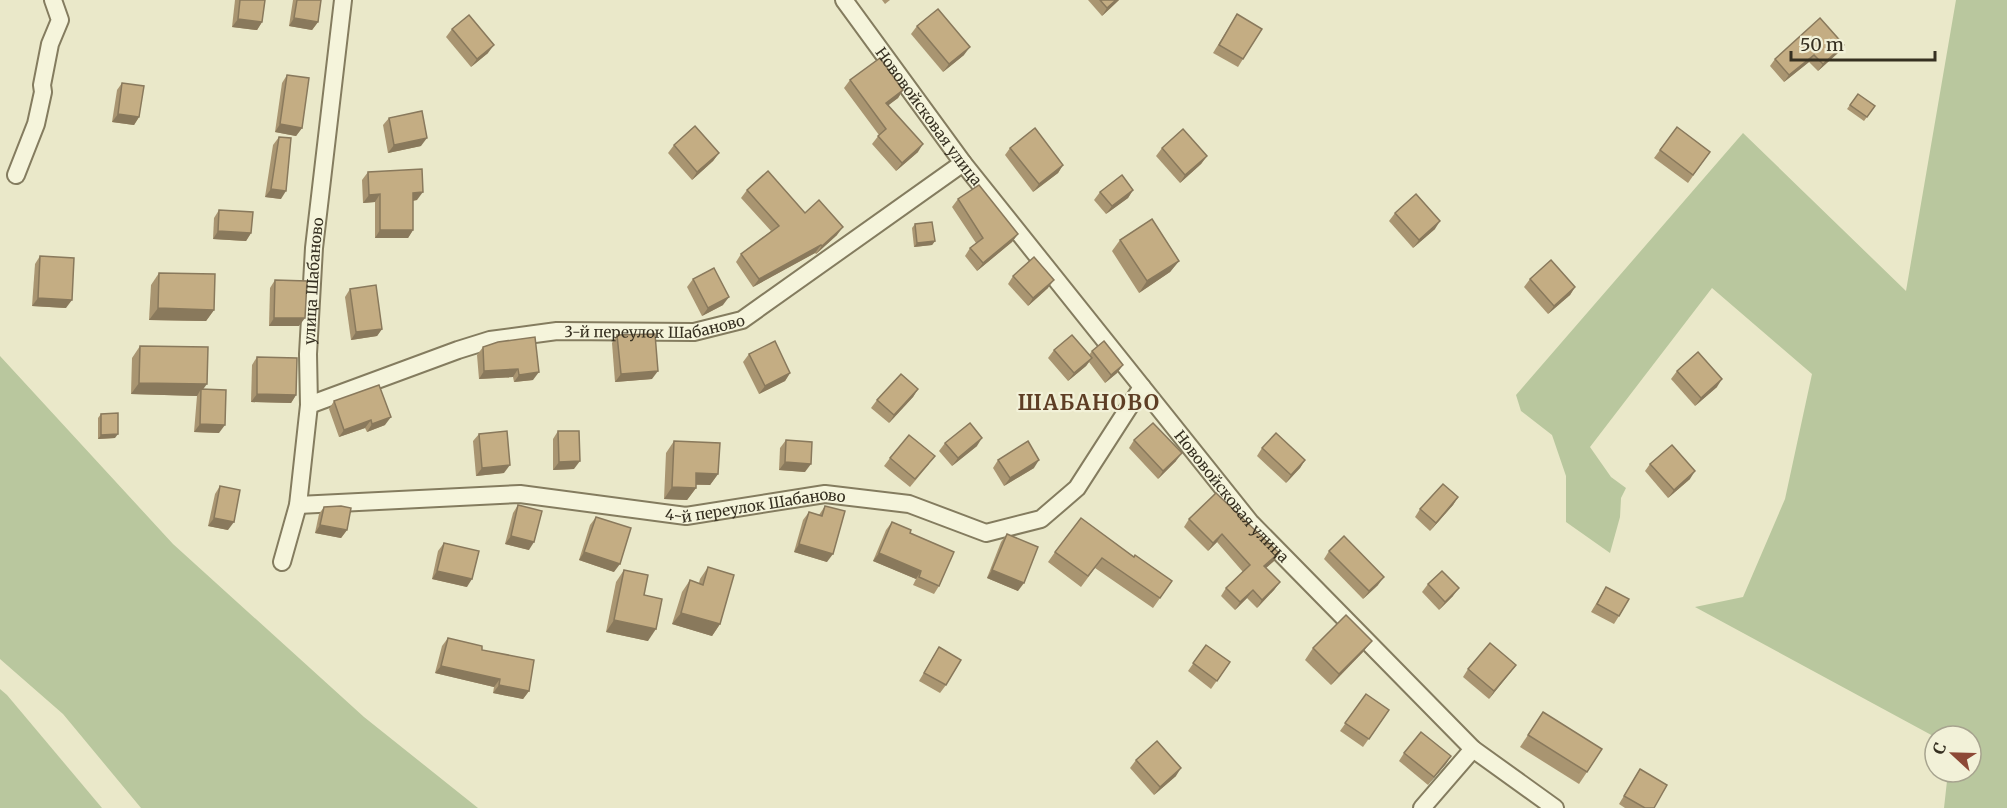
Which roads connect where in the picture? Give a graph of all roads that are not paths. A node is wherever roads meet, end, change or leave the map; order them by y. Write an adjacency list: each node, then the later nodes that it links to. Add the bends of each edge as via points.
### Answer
1 (53, 0): 5 (street, via 60,20 50,44 36,124)
2 (343, 0): 7 (street, улица Шабаново, via 314,249)
3 (844, 0): 4 (street, Нововойсковая улица)
4 (963, 163): 6 (street, Нововойсковая улица); 7 (street, 3-й переулок Шабаново, via 742,320 694,332 557,331 490,340)
5 (16, 176)
6 (1142, 387): 8 (street, 4-й переулок Шабаново, via 1077,488 1041,519 986,533 909,504 825,494 686,516 520,494); 10 (street, Нововойсковая улица, via 1250,522)
7 (309, 405): 8 (street, улица Шабаново)
8 (298, 505): 9 (street, улица Шабаново)
9 (282, 562)
10 (1473, 749): 11 (street); 12 (street, Нововойсковая улица)
11 (1422, 808)
12 (1555, 808)

